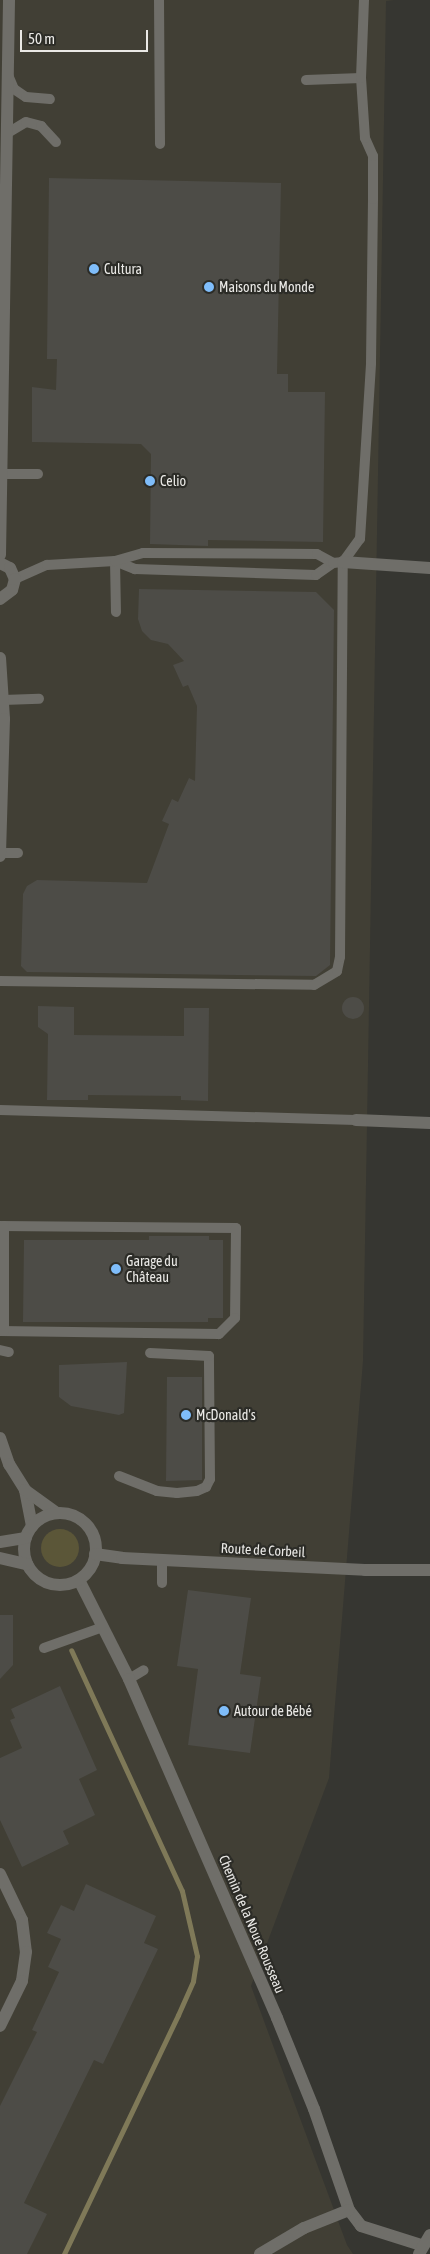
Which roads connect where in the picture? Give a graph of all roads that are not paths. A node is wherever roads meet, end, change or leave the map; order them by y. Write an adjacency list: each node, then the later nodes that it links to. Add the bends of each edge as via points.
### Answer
1 (9, 0): 4 (street)
2 (159, 0): 10 (lane)
3 (364, 0): 5 (lane)
4 (7, 71): 7 (lane, via 14,89 26,97); 8 (street)
5 (361, 78): 6 (lane); 17 (lane, via 365,138 373,156 371,363 363,530 360,539)
6 (306, 80)
7 (50, 99)
8 (6, 134): 9 (lane, via 26,122 41,126); 11 (street)
9 (56, 142)
10 (160, 144)
11 (3, 219): 12 (street)
12 (3, 266): 13 (street)
13 (2, 474): 14 (lane); 15 (street)
14 (38, 474)
15 (0, 555)
16 (115, 561): 17 (lane, via 143,553 317,554); 17 (lane, via 135,569 316,575); 20 (lane, via 47,565); 22 (lane)
17 (338, 562): 19 (street); 28 (lane, via 340,957 337,972 314,985)
18 (0, 563): 20 (street, via 10,568)
19 (430, 568)
20 (15, 579): 21 (street, via 12,590)
21 (0, 599)
22 (116, 612)
23 (0, 658): 25 (street)
24 (39, 699): 25 (lane)
25 (3, 700): 27 (street)
26 (18, 853): 27 (lane)
27 (0, 855)
28 (0, 981)
29 (0, 1110): 30 (lane)
30 (356, 1120): 31 (street)
31 (430, 1122)
32 (2, 1226): 33 (lane); 33 (lane, via 236,1228 235,1318 219,1334)
33 (2, 1331)
34 (150, 1353): 36 (lane, via 209,1356 210,1478 200,1486 144,1486)
35 (0, 1438): 37 (street)
36 (119, 1476)
37 (25, 1490): 38 (street); 39 (street)
38 (57, 1513): 39 (street, via 43,1517); 42 (street, via 81,1520 90,1530)
39 (32, 1526): 40 (street)
40 (26, 1538): 41 (street); 45 (street)
41 (0, 1542)
42 (96, 1554): 44 (street, Route de Corbeil); 47 (street)
43 (0, 1558): 45 (street)
44 (162, 1560): 46 (street, Route de Corbeil); 48 (lane)
45 (27, 1564): 47 (street, via 34,1574 49,1583 67,1584)
46 (430, 1570)
47 (78, 1580): 49 (street, Chemin de la Noue Rousseau)
48 (162, 1582)
49 (97, 1629): 50 (lane); 52 (street, Chemin de la Noue Rousseau)
50 (44, 1648)
51 (144, 1670): 52 (lane)
52 (129, 1679): 55 (street, Chemin de la Noue Rousseau, via 277,2018 314,2109)
53 (0, 1874): 54 (street, via 22,1920 26,1952 22,1981)
54 (0, 2026)
55 (349, 2210): 56 (street, Chemin de la Noue Rousseau, via 361,2226); 57 (street, via 304,2228)
56 (423, 2245)
57 (260, 2254)

